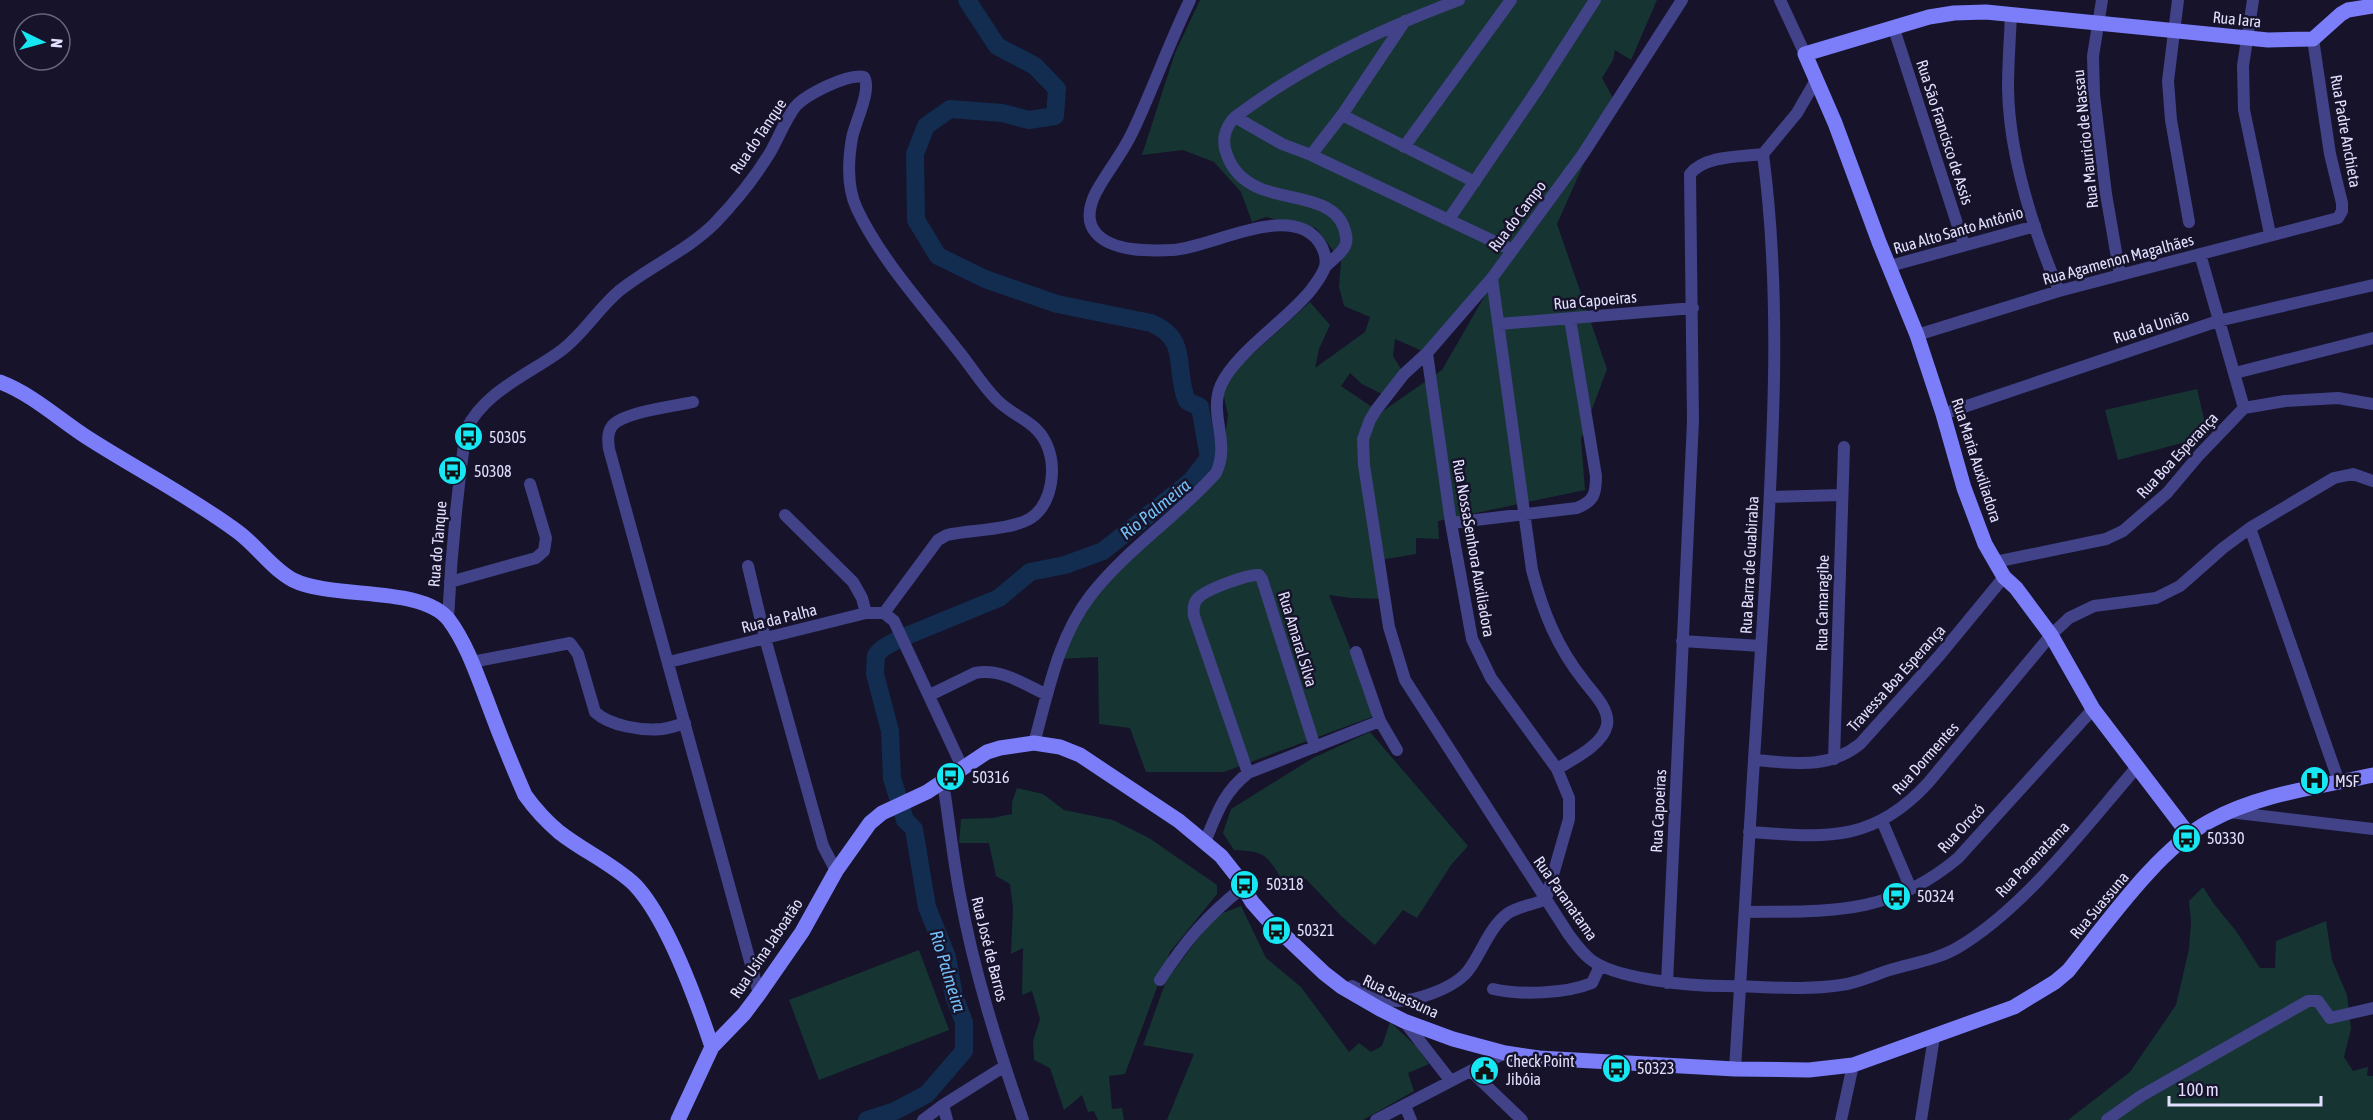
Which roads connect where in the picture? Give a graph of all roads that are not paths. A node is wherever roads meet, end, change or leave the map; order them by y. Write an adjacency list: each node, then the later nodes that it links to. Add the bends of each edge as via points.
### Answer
1 (1190, 0): 35 (street, via 1131,135 1098,188 1089,213 1095,232 1128,248 1174,250 1282,225 1299,228 1318,240)
2 (1459, 0): 13 (street)
3 (1511, 0): 23 (street)
4 (1595, 0): 26 (street)
5 (1682, 0): 33 (street, Rua do Campo, via 1583,154)
6 (1780, 0): 19 (street)
7 (2102, 0): 14 (street, Rua Mauricio de Nassau)
8 (2178, 0): 16 (street)
9 (2253, 0): 17 (street)
10 (1984, 6): 12 (street, Rua Iara); 15 (street, Rua Iara)
11 (2373, 6): 18 (street, via 2348,10)
12 (2011, 14): 14 (street, Rua Iara); 30 (street, via 2008,89 2022,180)
13 (1406, 20): 21 (street); 22 (street, via 1284,81)
14 (2098, 22): 16 (street, Rua Iara); 37 (street, Rua Mauricio de Nassau, via 2093,56 2094,95)
15 (1894, 28): 19 (street, Rua Iara); 32 (street, Rua São Francisco de Assis)
16 (2174, 31): 17 (street, Rua Iara); 29 (street, via 2168,81 2170,120)
17 (2246, 37): 18 (street, Rua Iara); 31 (street, via 2244,110)
18 (2313, 39): 28 (street, Rua Padre Anchieta, via 2330,154 2343,208 2339,216)
19 (1804, 54): 20 (street, Rua Maria Auxiliadora)
20 (1816, 80): 24 (street, via 1797,113); 36 (street, Rua Maria Auxiliadora)
21 (1342, 115): 23 (street); 25 (street)
22 (1235, 117): 25 (street, via 1282,144); 35 (street, via 1225,133 1225,151 1241,177 1275,194 1331,210 1341,220 1346,245)
23 (1404, 147): 26 (street)
24 (1763, 154): 41 (street, Rua Capoeiras, via 1697,166 1690,174); 59 (street, Rua Barra de Guabiraba, via 1770,211 1775,331)
25 (1311, 155): 27 (street)
26 (1475, 182): 27 (street)
27 (1449, 219): 33 (street)
28 (2329, 220): 31 (street, Rua Agamenon Magalhães)
29 (2189, 222)
30 (2035, 226): 32 (street, Rua Alto Santo Antônio); 40 (street)
31 (2270, 234): 34 (street, Rua Agamenon Magalhães)
32 (1964, 245): 36 (street, Rua Alto Santo Antônio)
33 (1512, 250): 38 (street, Rua do Campo)
34 (2200, 254): 37 (street, Rua Agamenon Magalhães); 43 (street)
35 (1326, 266): 79 (street, via 1300,303 1227,373 1216,398 1222,461 1216,473 1090,596 1068,633)
36 (1890, 266): 45 (street, Rua Maria Auxiliadora)
37 (2120, 275): 40 (street, Rua Agamenon Magalhães)
38 (1492, 278): 44 (street); 47 (street, Rua do Campo)
39 (2373, 285): 43 (street, Rua da União)
40 (2059, 291): 45 (street, Rua Agamenon Magalhães)
41 (1693, 308): 42 (street, Rua Capoeiras); 73 (street, Rua Capoeiras, via 1693,421)
42 (1570, 319): 44 (street, Rua Capoeiras); 60 (street, via 1596,476 1594,497 1576,507)
43 (2218, 321): 48 (street); 53 (street, Rua da União)
44 (1499, 324): 60 (street)
45 (1917, 335): 53 (street, Rua Maria Auxiliadora)
46 (2373, 338): 48 (street)
47 (1427, 353): 54 (street, Rua do Campo, via 1386,396); 62 (street, Rua NossaSenhora Auxiliadora)
48 (2235, 373): 52 (street)
49 (0, 382): 70 (street, via 204,508 241,534 290,578 322,590 401,598 434,609)
50 (693, 402): 77 (street, via 634,415 616,422 608,435)
51 (2373, 404): 52 (street, via 2338,398)
52 (2244, 408): 64 (street, Rua Boa Esperança, via 2167,493 2123,531 2106,539)
53 (1943, 414): 64 (street, Rua Maria Auxiliadora, via 1964,488)
54 (1363, 439): 105 (street, Rua Paranatama, via 1389,627 1405,680)
55 (1844, 447): 58 (street, Rua Camaragibe)
56 (2373, 481): 63 (street, Rua Dormentes, via 2353,474 2334,478)
57 (531, 484): 67 (street, via 546,538 544,551 536,558)
58 (1841, 495): 59 (street); 86 (street, Rua Camaragibe)
59 (1770, 497): 74 (street, Rua Barra de Guabiraba)
60 (1522, 514): 62 (street); 90 (street, via 1532,570 1552,633 1598,700 1608,722 1601,738)
61 (785, 515): 68 (street, via 853,582)
62 (1451, 523): 90 (street, Rua NossaSenhora Auxiliadora, via 1478,655)
63 (2250, 528): 71 (street, Rua Dormentes, via 2181,586 2156,598 2094,606 2069,618); 94 (street)
64 (1995, 562): 66 (street, Rua Maria Auxiliadora)
65 (748, 566): 72 (street)
66 (2004, 577): 71 (street, Rua Maria Auxiliadora); 86 (street, Travessa Boa Esperança, via 1860,744)
67 (450, 582): 69 (street, Rua do Tanque, via 458,483 470,421 499,392 564,348 618,293 692,244 716,222 759,169 796,106 845,78 860,76 867,84 852,138 849,168 856,207 907,286 996,399 1036,427 1046,442 1052,463 1046,499 1032,518 1006,527 947,535 939,540); 70 (street, Rua do Tanque)
68 (866, 613): 69 (street, Rua da Palha); 72 (street, Rua da Palha)
69 (884, 613): 78 (street, via 894,621)
70 (448, 619): 76 (street)
71 (2051, 635): 80 (street, Rua Maria Auxiliadora); 97 (street, Rua Dormentes, via 1928,783)
72 (765, 638): 77 (street, Rua da Palha); 102 (street, via 823,846)
73 (1682, 641): 74 (street); 110 (street, Rua Capoeiras)
74 (1761, 646): 87 (street, Rua Barra de Guabiraba)
75 (1356, 652): 81 (street)
76 (472, 662): 82 (street, via 570,643 578,654 598,715 641,729 666,729); 117 (street, via 525,795 560,832 633,884 645,897 669,940)
77 (669, 662): 82 (street)
78 (930, 695): 79 (street, via 983,671 1001,673); 89 (street)
79 (1047, 695): 83 (street)
80 (2093, 709): 88 (street, Rua Maria Auxiliadora); 104 (street, Rua Orocó, via 1958,858)
81 (1380, 721): 84 (street); 85 (street)
82 (685, 723): 113 (street)
83 (1034, 743): 89 (street, Rua Suassuna, via 987,752); 101 (street, Rua Suassuna, via 1080,755)
84 (1315, 747): 91 (street); 91 (street, Rua Amaral Silva, via 1262,579 1250,575 1206,592 1193,608)
85 (1397, 750)
86 (1834, 759): 87 (street, Travessa Boa Esperança, via 1806,763)
87 (1755, 760): 99 (street, Rua Barra de Guabiraba)
88 (2137, 767): 100 (street, Rua Maria Auxiliadora); 111 (street, Rua Paranatama, via 2021,898 1958,947 1841,985)
89 (963, 769): 93 (street, Rua Suassuna)
90 (1557, 769): 105 (street, Rua NossaSenhora Auxiliadora, via 1569,798 1569,819)
91 (1248, 772): 101 (street, via 1224,796)
92 (2373, 776): 94 (street, Rua Suassuna)
93 (943, 782): 95 (street, Rua Suassuna); 120 (street, Rua José de Barros, via 960,895)
94 (2339, 782): 96 (street, Rua Suassuna, via 2252,802)
95 (904, 804): 102 (street, Rua Usina Jaboatão, via 870,823)
96 (2229, 812): 98 (street); 100 (street, Rua Suassuna)
97 (1882, 821): 99 (street, Rua Dormentes, via 1828,836); 104 (street)
98 (2373, 829)
99 (1749, 832): 106 (street, Rua Barra de Guabiraba)
100 (2189, 835): 116 (street, Rua Suassuna, via 2162,858 2055,982 2014,1007)
101 (1205, 842): 103 (street, Rua Suassuna)
102 (836, 871): 113 (street, Rua Usina Jaboatão, via 802,932)
103 (1244, 887): 108 (street, Rua Suassuna, via 1252,903); 109 (street, via 1204,921)
104 (1911, 889): 106 (street, Rua Orocó, via 1841,910)
105 (1546, 899): 107 (street, Rua Paranatama, via 1574,942); 108 (street, via 1506,915 1466,974 1452,985 1419,997 1384,1000)
106 (1745, 912): 111 (street, Rua Barra de Guabiraba)
107 (1600, 966): 110 (street, Rua Paranatama); 112 (street, via 1592,983 1576,990)
108 (1324, 973): 115 (street, Rua Suassuna)
109 (1160, 980)
110 (1667, 982): 111 (street, Rua Paranatama)
111 (1740, 986): 121 (street, Rua Barra de Guabiraba)
112 (1493, 989)
113 (759, 994): 117 (street, Rua Usina Jaboatão)
114 (2373, 1008): 135 (street, via 2330,1018 2318,1001 2308,1001 2141,1096)
115 (1404, 1021): 118 (street, Rua Suassuna); 123 (street)
116 (1934, 1037): 119 (street, Rua Suassuna); 134 (street)
117 (712, 1047): 126 (street, Rua Usina Jaboatão)
118 (1505, 1053): 121 (street, Rua Suassuna); 122 (street)
119 (1853, 1065): 121 (street, Rua Suassuna, via 1809,1070); 133 (street)
120 (1005, 1066): 124 (street); 129 (street, Rua José de Barros)
121 (1735, 1069)
122 (1472, 1072): 123 (street); 132 (street)
123 (1450, 1080): 125 (street)
124 (943, 1105): 127 (street); 128 (street)
125 (1405, 1106): 130 (street); 131 (street)
126 (678, 1120)
127 (923, 1120)
128 (947, 1120)
129 (1023, 1120)
130 (1377, 1120)
131 (1411, 1120)
132 (1522, 1120)
133 (1841, 1120)
134 (1921, 1120)
135 (2107, 1120)

